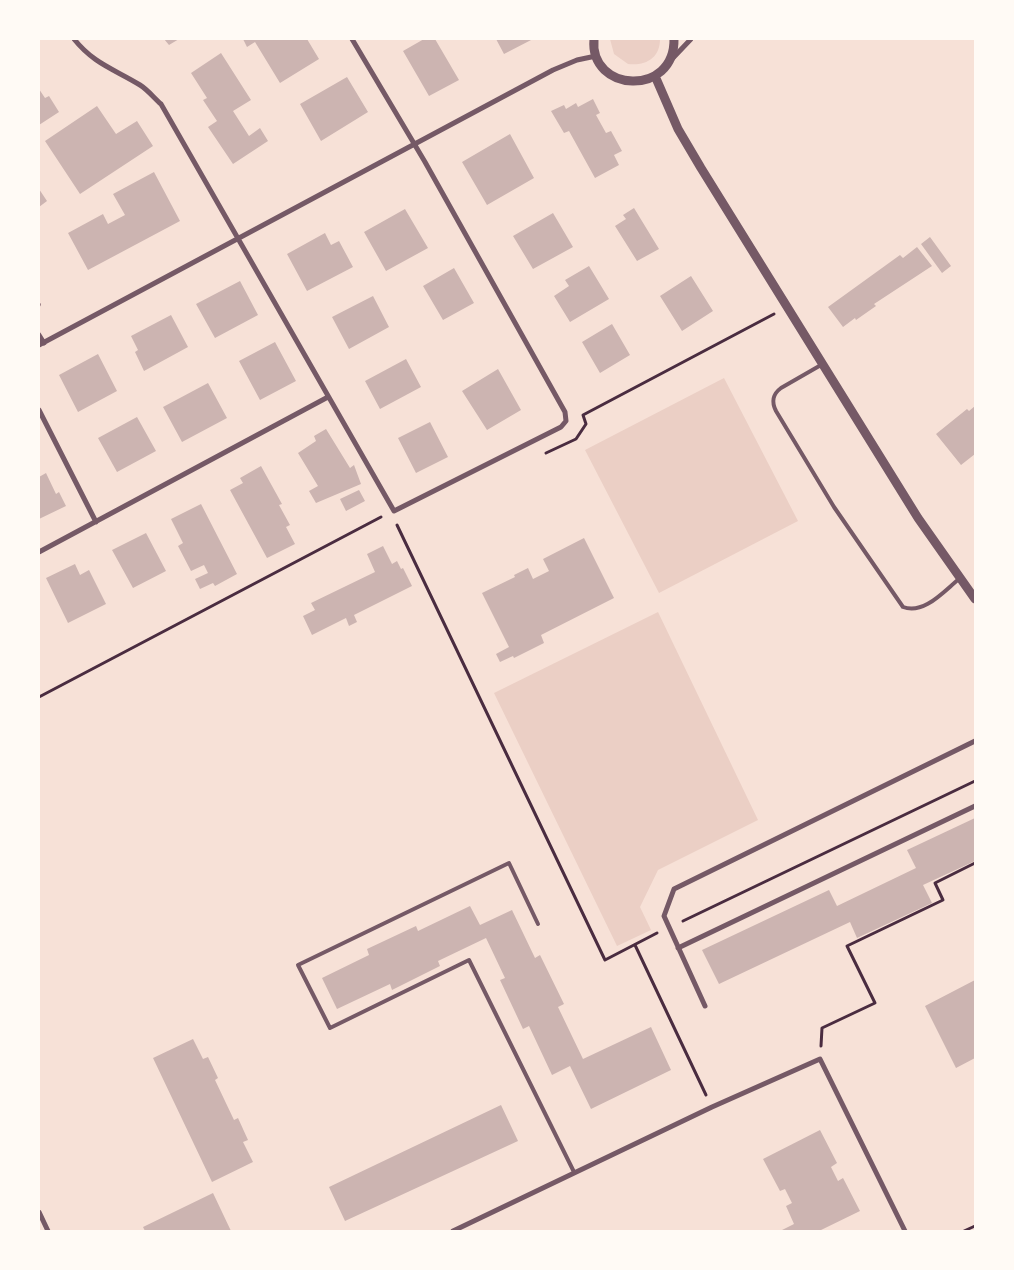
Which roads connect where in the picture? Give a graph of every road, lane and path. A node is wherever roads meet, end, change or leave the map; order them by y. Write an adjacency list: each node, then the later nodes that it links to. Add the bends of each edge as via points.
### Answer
1 (74, 39): 10 (street, via 86,54 142,86 161,104)
2 (352, 39): 9 (street)
3 (594, 39): 6 (street)
4 (674, 39): 7 (street, via 673,54)
5 (691, 39): 7 (street)
6 (596, 56): 8 (street, via 606,70 621,80 644,81); 9 (street, via 553,70)
7 (667, 65): 8 (street)
8 (655, 76): 13 (street, via 678,129)
9 (415, 145): 10 (street); 16 (street, via 565,412 566,420 561,427)
10 (238, 238): 12 (street); 14 (street)
11 (39, 335): 12 (street)
12 (41, 344)
13 (821, 366): 19 (street); 19 (lane, via 781,388 773,402 834,508 903,607 910,610 921,608)
14 (328, 397): 16 (street); 17 (street)
15 (39, 410): 17 (street)
16 (394, 511): 21 (path); 28 (path, via 397,526 605,960)
17 (96, 522): 18 (street)
18 (39, 552)
19 (959, 579): 20 (street)
20 (975, 599)
21 (39, 697)
22 (975, 741): 27 (street, via 674,889 664,916)
23 (975, 781): 27 (path)
24 (975, 806): 29 (street)
25 (975, 863): 31 (path, via 935,883 943,900 847,946 875,1003 822,1028)
26 (538, 924): 33 (lane, via 509,863 298,966 330,1028 469,960)
27 (669, 927): 28 (path); 29 (street)
28 (635, 945): 32 (path)
29 (678, 948): 30 (street)
30 (705, 1006)
31 (820, 1059): 32 (street); 38 (street)
32 (712, 1107): 33 (street)
33 (574, 1172): 37 (street)
34 (39, 1212): 36 (street)
35 (975, 1226): 39 (path)
36 (48, 1231)
37 (453, 1231)
38 (905, 1231)
39 (964, 1231)

